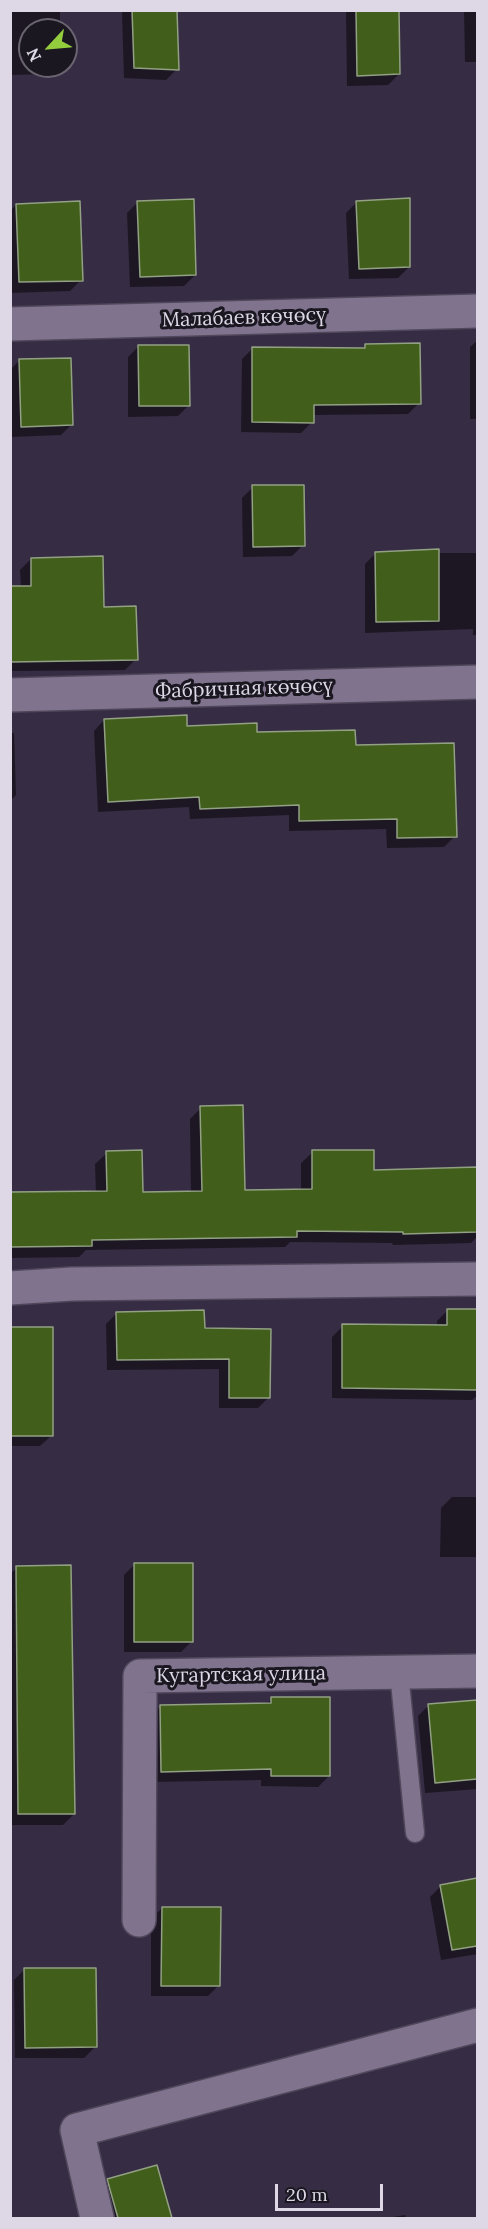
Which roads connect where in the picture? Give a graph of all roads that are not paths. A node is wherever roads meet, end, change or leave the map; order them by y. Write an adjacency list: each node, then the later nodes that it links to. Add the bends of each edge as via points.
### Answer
1 (477, 311): 2 (street, Малабаев көчөсү)
2 (10, 324)
3 (477, 682): 4 (street, Фабричная көчөсү)
4 (10, 695)
5 (477, 1279): 6 (street)
6 (10, 1288)
7 (477, 1671): 8 (street, Кугартская улица)
8 (399, 1672): 9 (lane); 10 (street, Кугартская улица, via 140,1676)
9 (415, 1833)
10 (139, 1920)
11 (477, 2025): 12 (street, via 77,2130)
12 (97, 2218)

